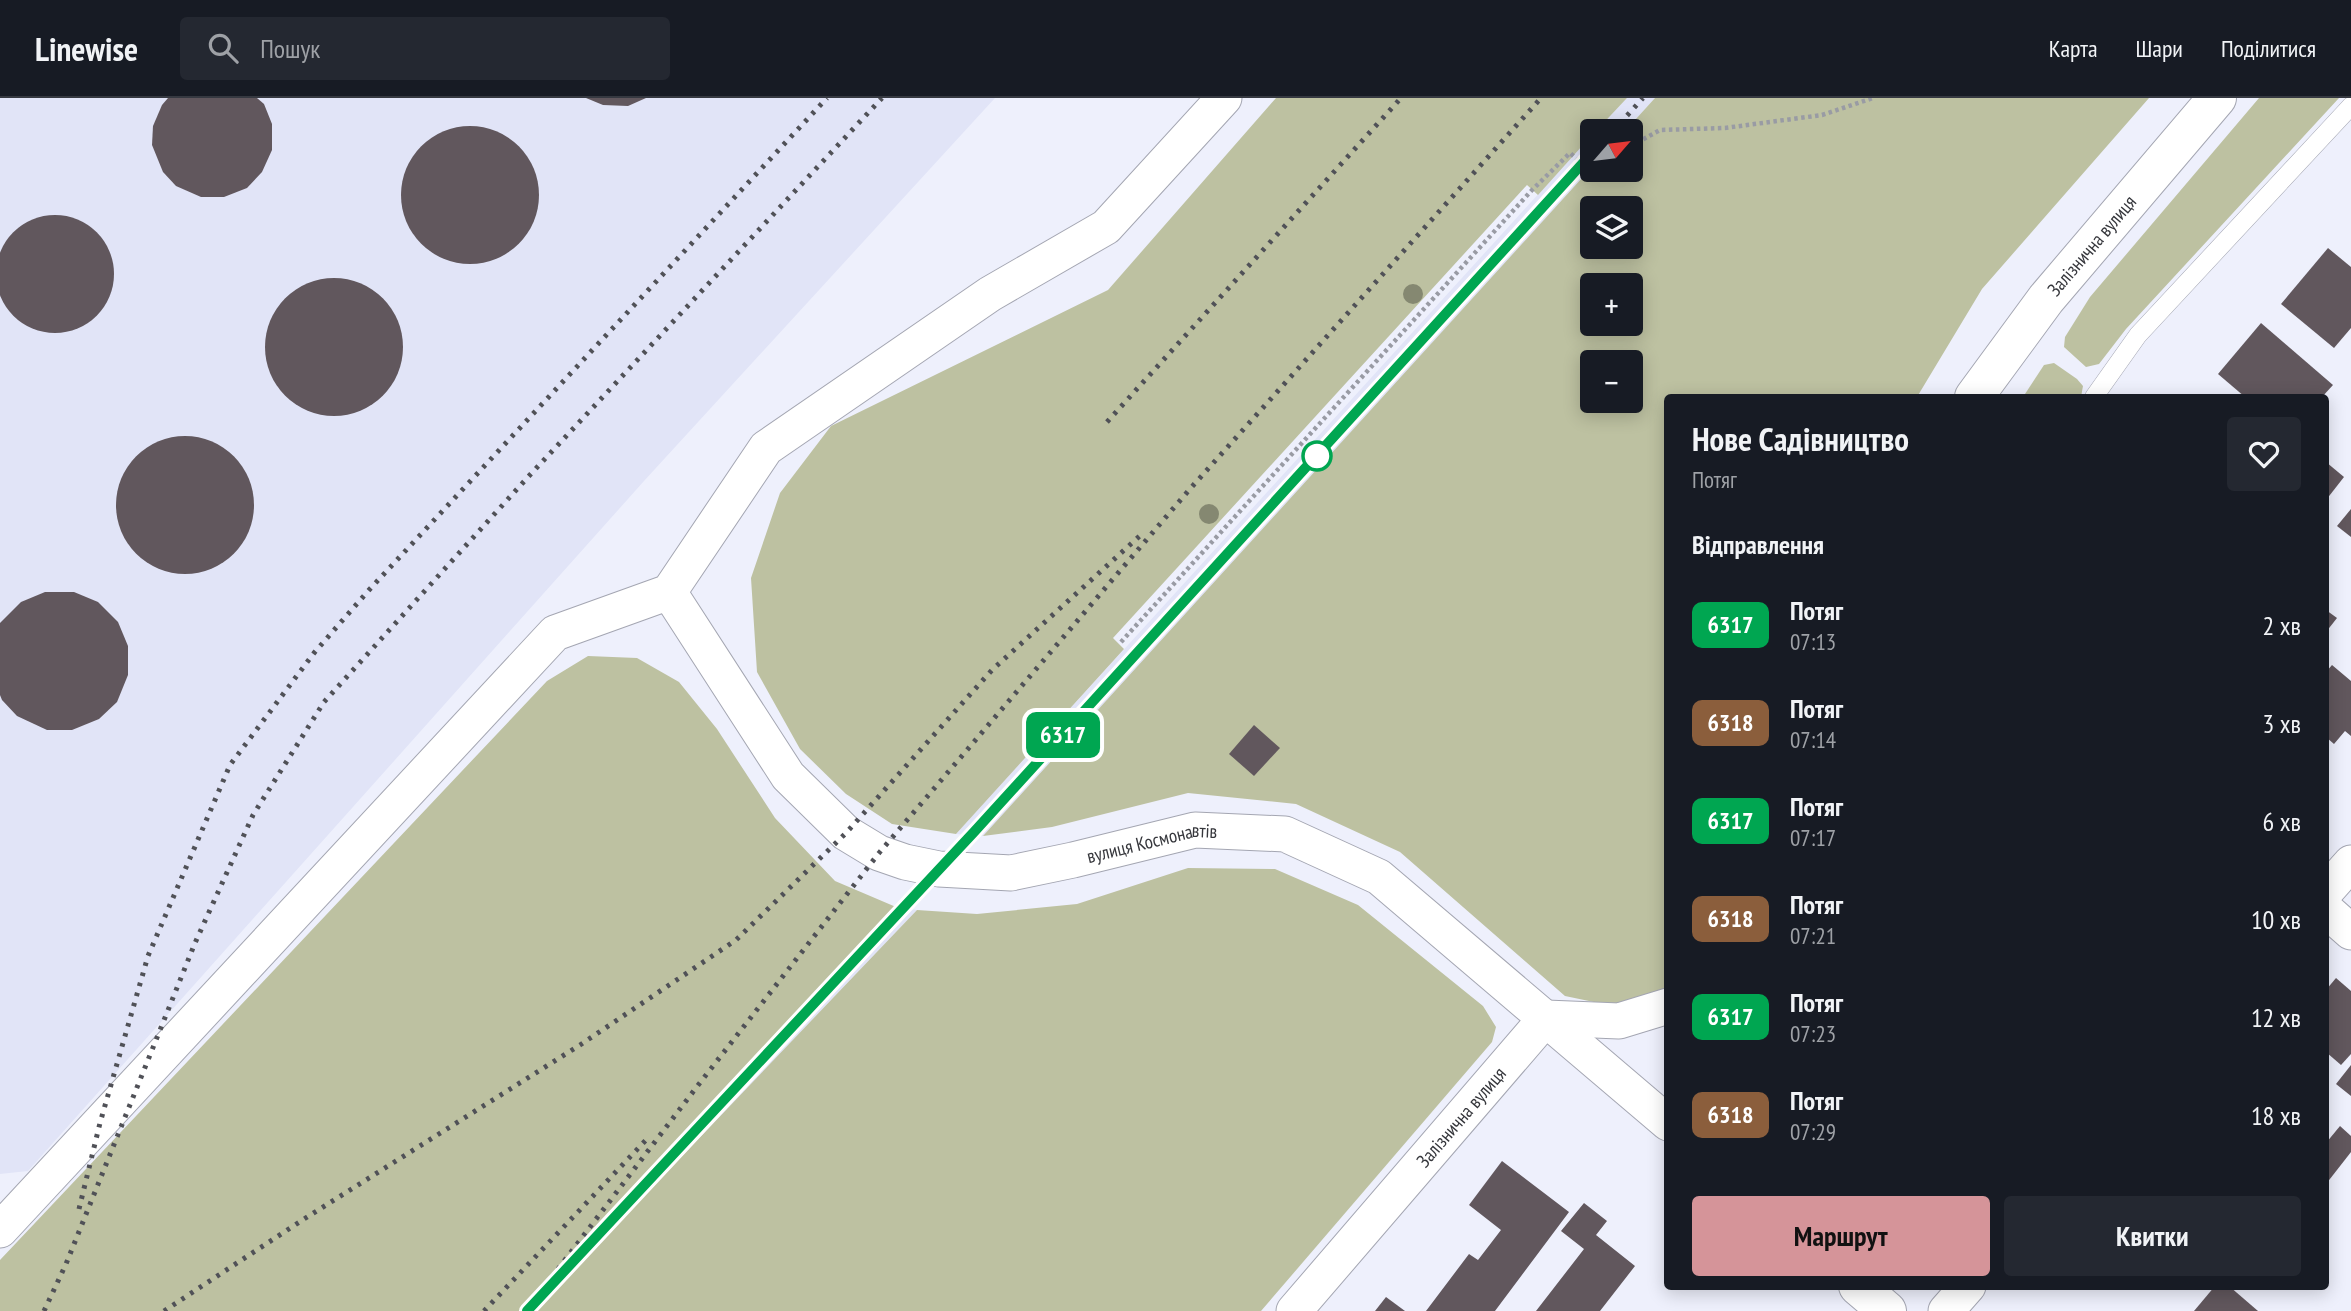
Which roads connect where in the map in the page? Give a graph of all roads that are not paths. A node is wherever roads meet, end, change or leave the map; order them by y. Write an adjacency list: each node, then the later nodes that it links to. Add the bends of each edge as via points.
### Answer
1 (1224, 98): 6 (street, via 1107,227 990,295 766,449)
2 (2217, 98): 4 (street, Залізнична вулиця, via 2046,299)
3 (2351, 106): 5 (lane, via 2138,335)
4 (1976, 394)
5 (2096, 394)
6 (669, 592): 12 (street, вулиця Космонавтів, via 788,776 846,833 879,853 939,869 1011,873 1195,830 1285,834 1380,877); 14 (street, via 555,633)
7 (2351, 863): 8 (street)
8 (2329, 888)
9 (2329, 913): 10 (street)
10 (2351, 932)
11 (1664, 1007): 12 (street, via 1619,1021)
12 (1546, 1018): 13 (street, вулиця Космонавтів); 16 (street, Залізнична вулиця)
13 (1664, 1120)
14 (0, 1230)
15 (1964, 1290): 17 (street)
16 (1294, 1311)
17 (1946, 1311)

